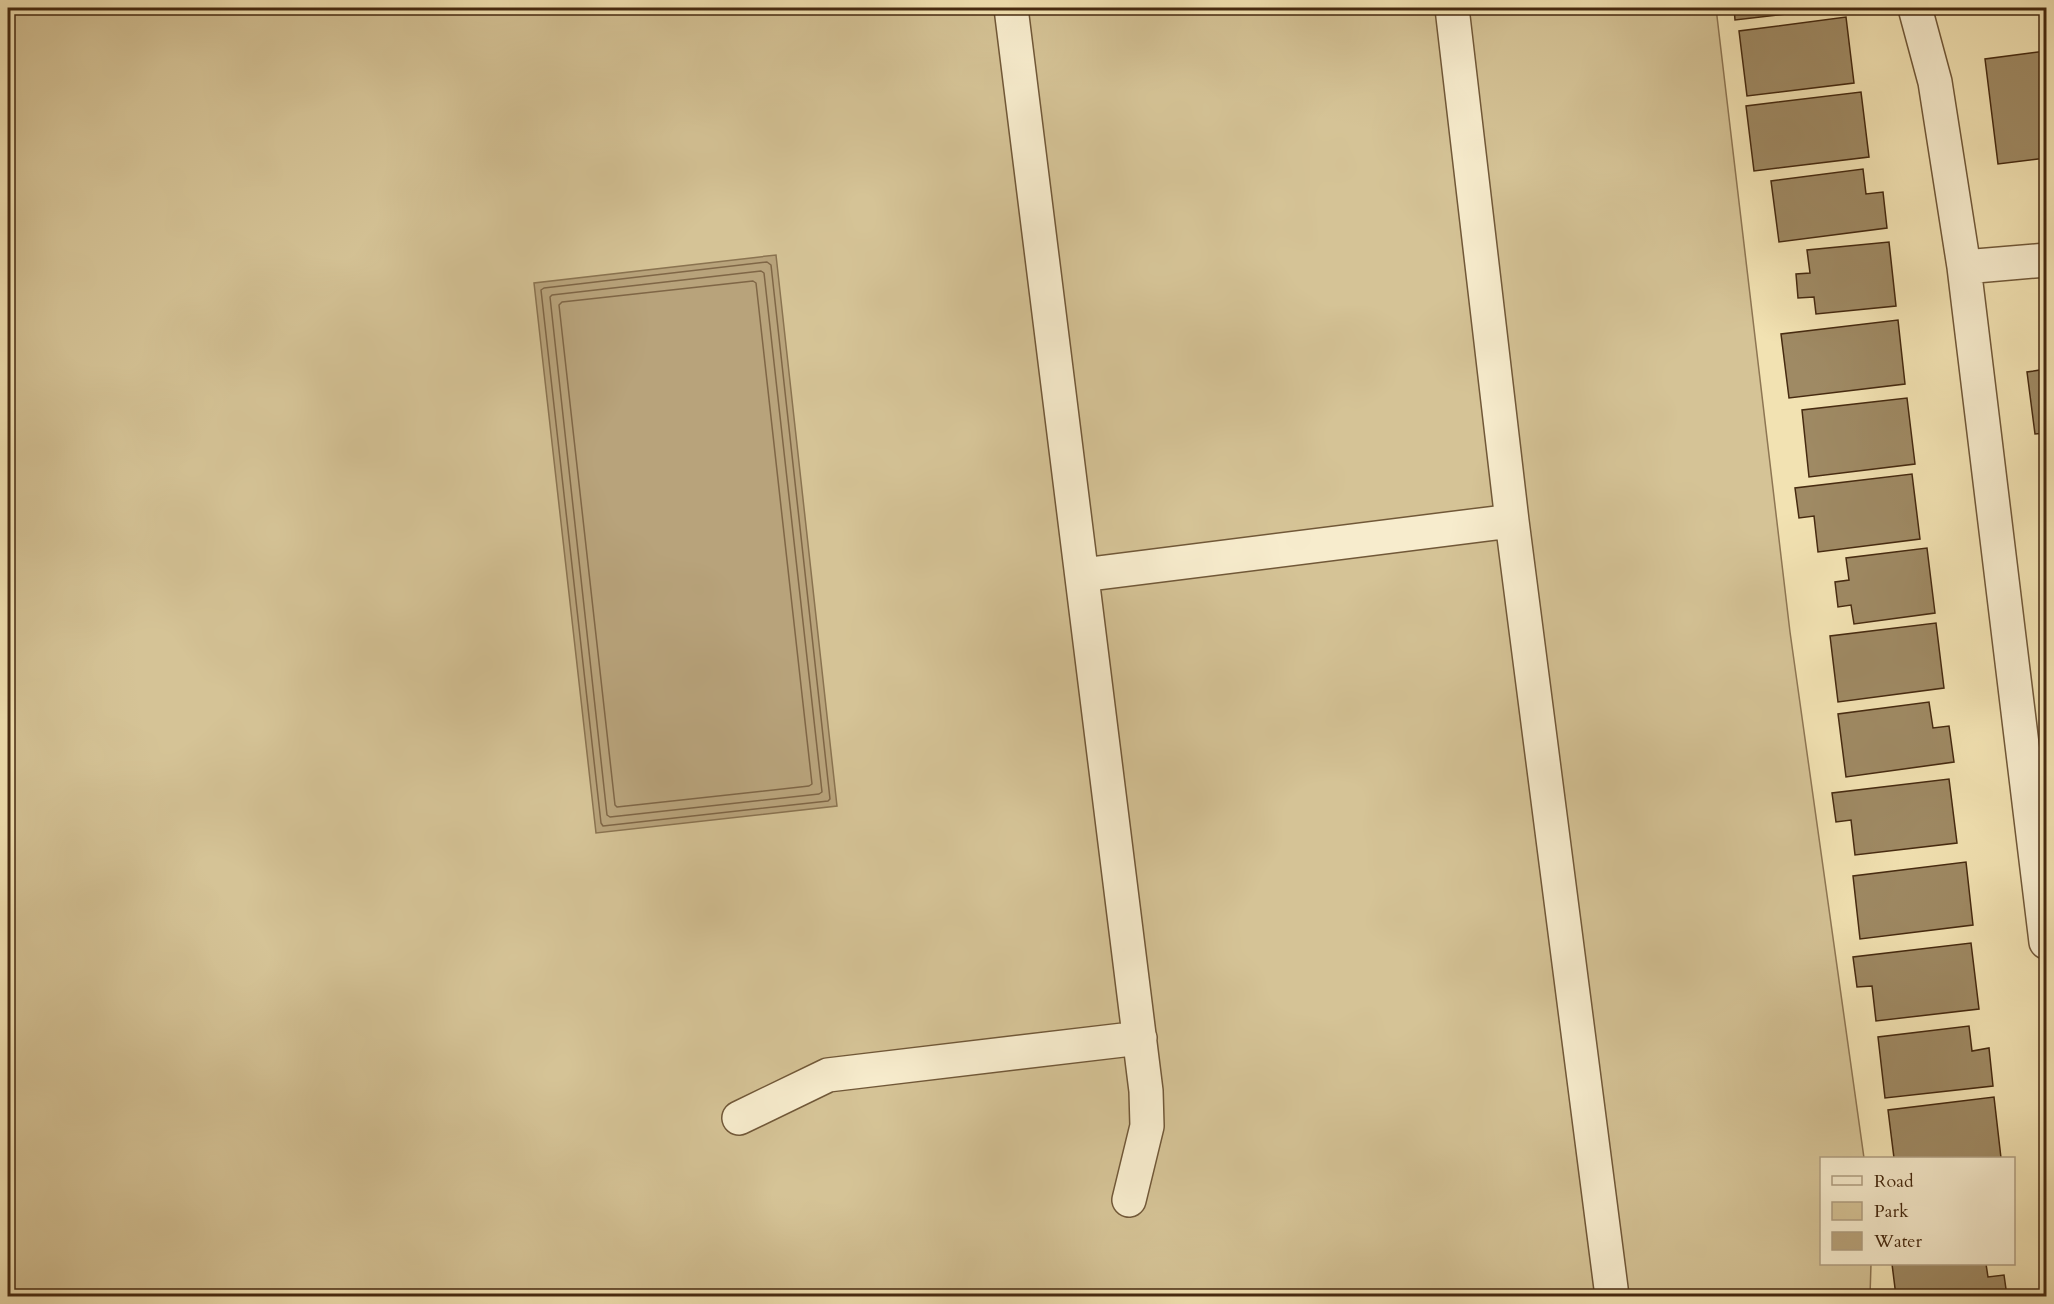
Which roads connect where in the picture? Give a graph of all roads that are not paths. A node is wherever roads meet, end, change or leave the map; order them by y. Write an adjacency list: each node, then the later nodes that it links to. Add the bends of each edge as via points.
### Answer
1 (1011, 8): 7 (street)
2 (1452, 8): 6 (street)
3 (1915, 8): 5 (street, via 1935,82)
4 (2046, 260): 5 (street)
5 (1964, 267): 8 (street)
6 (1512, 521): 7 (street); 12 (street)
7 (1082, 575): 9 (street)
8 (2046, 942)
9 (1140, 1038): 10 (street, via 828,1075); 11 (street, via 1148,1126)
10 (739, 1118)
11 (1129, 1200)
12 (1612, 1296)

